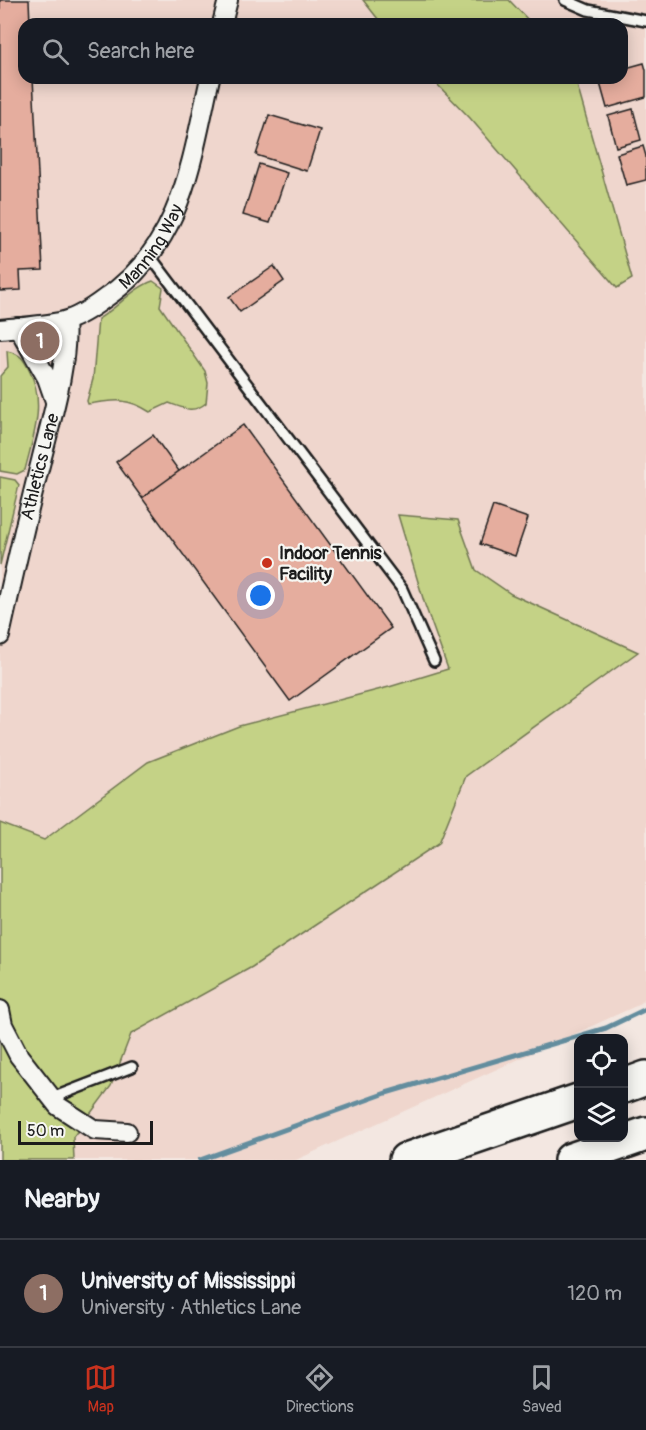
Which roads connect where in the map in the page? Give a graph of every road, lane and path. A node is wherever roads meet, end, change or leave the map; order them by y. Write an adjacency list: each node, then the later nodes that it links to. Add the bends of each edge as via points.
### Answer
1 (228, 0): 3 (street)
2 (565, 0): 4 (lane, via 588,10)
3 (224, 18)
4 (646, 21)
5 (209, 84): 6 (street, Manning Way, via 187,181 170,226)
6 (150, 256): 7 (street, Manning Way, via 123,286); 12 (lane, via 402,590)
7 (65, 321): 8 (street, Manning Way); 10 (street, Athletics Lane, via 67,335)
8 (18, 327): 9 (street, Manning Way); 10 (street, Athletics Lane)
9 (0, 329)
10 (55, 402): 11 (street, Athletics Lane)
11 (0, 636)
12 (434, 661)
13 (0, 1010): 17 (street, via 19,1056)
14 (132, 1067): 17 (lane)
15 (646, 1078): 16 (highway)
16 (628, 1085)
17 (52, 1098): 19 (street, via 95,1130)
18 (574, 1103): 21 (highway)
19 (127, 1132)
20 (646, 1134): 22 (highway)
21 (406, 1160)
22 (571, 1160)

